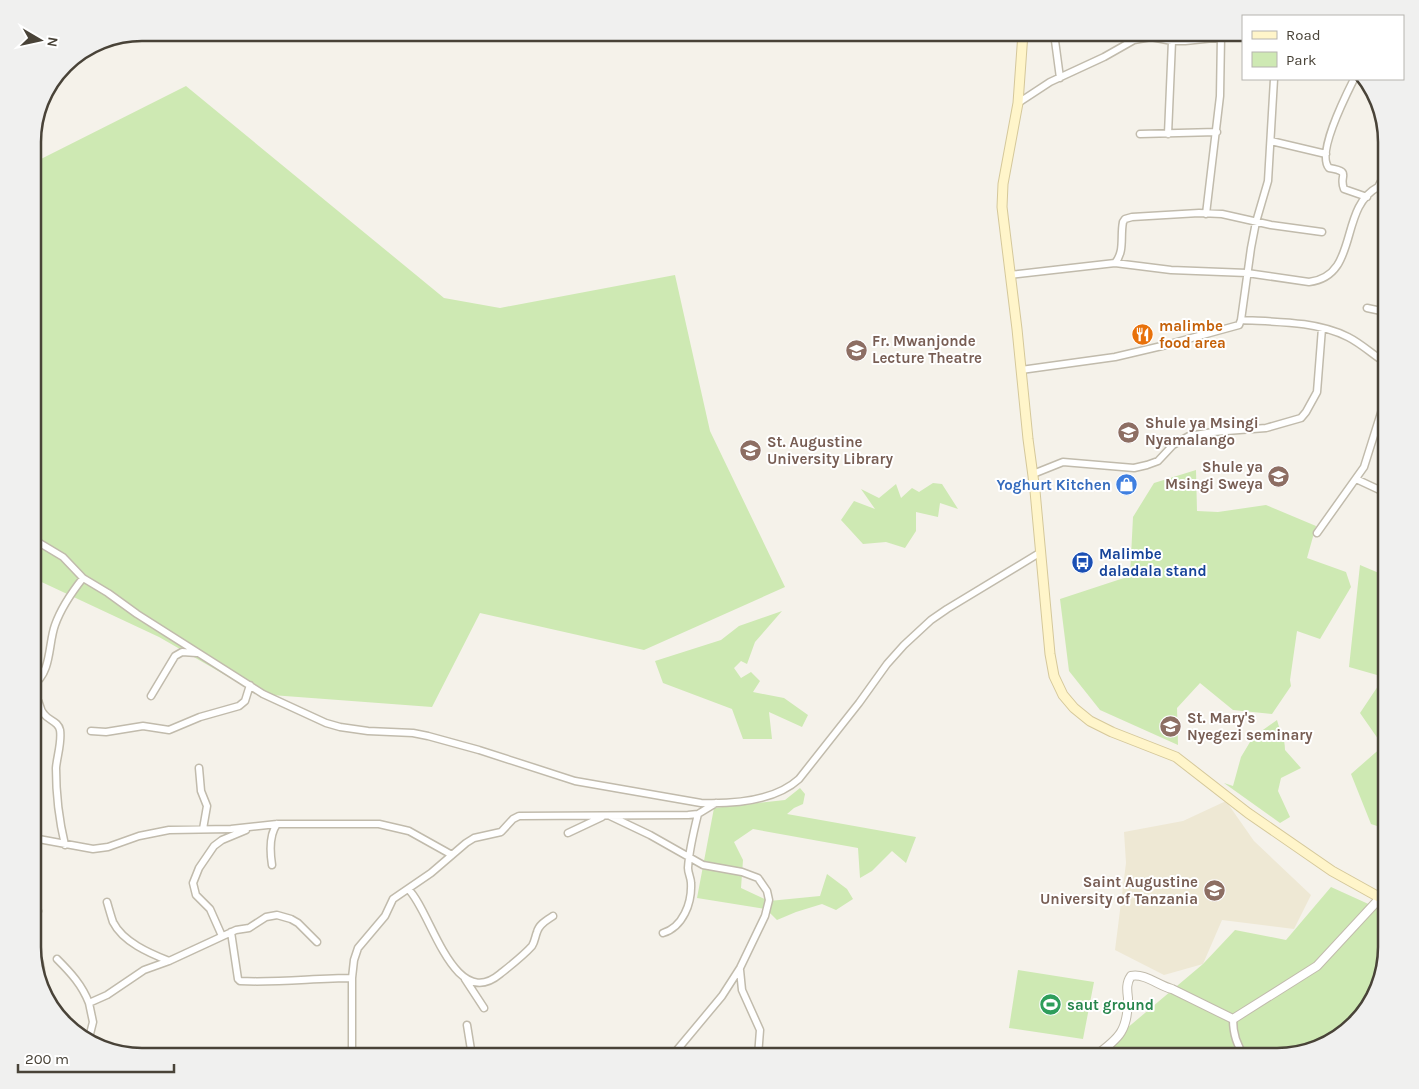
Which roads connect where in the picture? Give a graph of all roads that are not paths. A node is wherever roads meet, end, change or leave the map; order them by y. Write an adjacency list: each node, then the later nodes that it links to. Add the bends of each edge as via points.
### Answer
1 (1022, 41): 9 (main road)
2 (1055, 41): 6 (street)
3 (1132, 41): 6 (street)
4 (1172, 41): 12 (street)
5 (1221, 41): 10 (street, via 1222,79)
6 (1060, 78): 9 (street)
7 (1274, 80): 13 (street)
8 (1354, 80): 14 (street, via 1336,119)
9 (1018, 103): 22 (main road, via 1002,195)
10 (1217, 132): 12 (street); 17 (street)
11 (1140, 134): 12 (street)
12 (1168, 134)
13 (1271, 140): 14 (street); 18 (street, via 1268,181)
14 (1326, 154): 16 (street, via 1327,167 1344,172 1344,189)
15 (1378, 188): 16 (street)
16 (1367, 197): 21 (street, via 1356,213 1345,250 1328,276 1309,282)
17 (1206, 214): 18 (street, via 1222,214); 20 (street, via 1125,219 1122,250)
18 (1256, 222): 19 (street); 21 (street)
19 (1322, 232)
20 (1115, 263): 21 (street, via 1171,270); 22 (street)
21 (1247, 273): 25 (street)
22 (1010, 275): 28 (main road)
23 (1367, 308): 24 (street)
24 (1378, 310)
25 (1241, 320): 26 (street); 28 (street, via 1234,327 1157,347 1090,361)
26 (1322, 328): 27 (street, via 1348,337); 31 (street, via 1317,392 1301,418 1266,428 1189,436 1147,466 1134,468 1063,462)
27 (1378, 358)
28 (1021, 370): 31 (main road)
29 (1378, 422): 30 (street)
30 (1364, 467): 32 (street); 33 (street)
31 (1033, 474): 37 (main road)
32 (1356, 479): 33 (street); 35 (street)
33 (1369, 485): 34 (street)
34 (1378, 489)
35 (1317, 533)
36 (41, 544): 38 (street, via 63,557)
37 (1041, 552): 46 (street, via 947,609 904,645 790,788 764,797); 59 (main road, via 1054,676 1074,708 1112,732 1176,757 1324,866)
38 (83, 578): 39 (street); 40 (street, via 62,610)
39 (199, 653): 41 (street); 42 (street, via 182,652 175,656)
40 (41, 676)
41 (250, 685): 44 (street, via 245,700 239,706 172,729 143,726); 46 (street, via 340,727 428,736 575,781)
42 (151, 696)
43 (41, 705): 54 (street, via 44,715 59,727 56,767)
44 (91, 731)
45 (199, 768): 51 (street, via 201,791 207,806)
46 (716, 803): 47 (street)
47 (698, 814): 48 (street); 56 (street)
48 (607, 815): 52 (street); 55 (street, via 519,816 505,829 474,838); 56 (street)
49 (277, 824): 50 (street); 55 (street, via 379,824 409,831); 57 (street, via 270,849)
50 (249, 828): 51 (street); 65 (street, via 214,846 193,883 196,894 210,909)
51 (203, 829): 54 (street, via 152,832 98,848)
52 (568, 833)
53 (41, 840): 54 (street)
54 (65, 845)
55 (452, 855): 58 (street)
56 (690, 857): 64 (street, via 688,867 692,890 689,904 679,924); 69 (street, via 703,865 758,878 767,891 769,900 765,916)
57 (272, 865)
58 (408, 889): 70 (street, via 393,899 385,916 358,948); 71 (street, via 415,896 435,937)
59 (1378, 897)
60 (107, 902): 68 (street, via 117,927 128,939)
61 (1378, 905): 74 (street, via 1317,966)
62 (553, 916): 71 (street, via 539,927 532,946 500,974 484,982)
63 (231, 932): 65 (street); 66 (street, via 277,915 298,923); 70 (street, via 240,980 279,982)
64 (663, 933)
65 (222, 936): 68 (street)
66 (317, 942)
67 (58, 959): 72 (street, via 84,990)
68 (168, 961): 72 (street, via 144,970)
69 (740, 968): 79 (street, via 722,996); 80 (street, via 742,990 760,1030)
70 (352, 978): 77 (street)
71 (465, 979): 73 (street)
72 (89, 1003): 76 (street, via 93,1022)
73 (484, 1008)
74 (1233, 1019): 81 (street, via 1172,989 1140,976 1131,976 1127,985 1126,1023 1120,1035); 82 (street, via 1233,1030)
75 (467, 1025): 78 (street)
76 (90, 1033)
77 (352, 1048)
78 (471, 1048)
79 (679, 1048)
80 (759, 1048)
81 (1105, 1048)
82 (1240, 1048)

